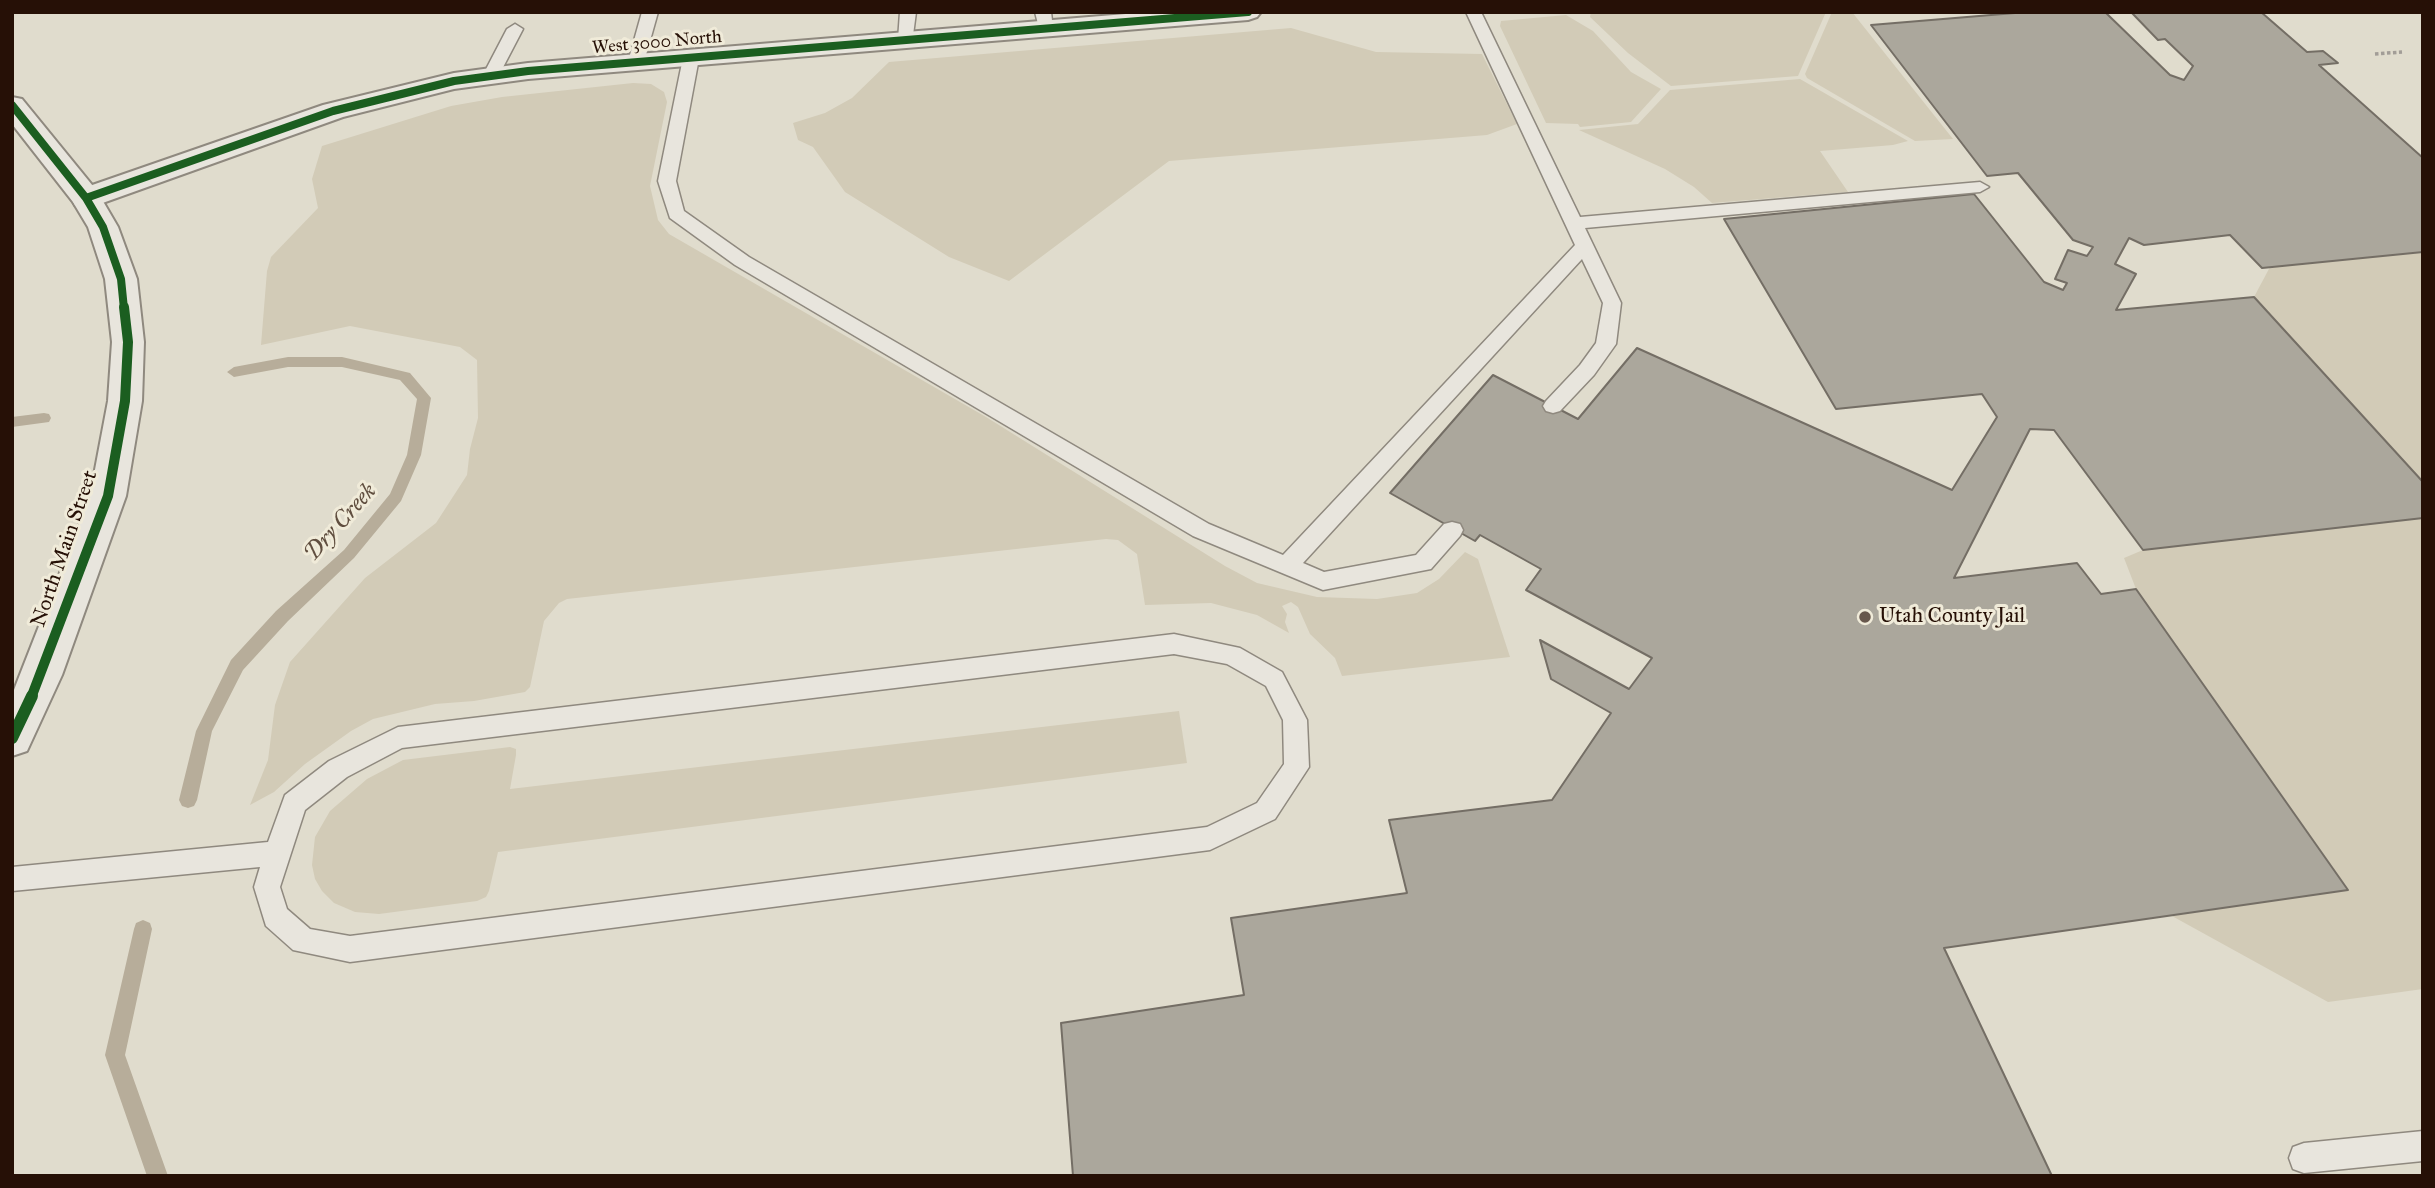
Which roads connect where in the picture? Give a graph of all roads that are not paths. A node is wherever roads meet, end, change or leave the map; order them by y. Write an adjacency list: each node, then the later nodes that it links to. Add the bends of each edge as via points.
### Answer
1 (650, 12): 9 (lane)
2 (908, 12): 7 (lane)
3 (1248, 12): 5 (street, West 3000 North)
4 (1473, 12): 14 (lane)
5 (1044, 20): 7 (street, West 3000 North)
6 (515, 29): 10 (lane)
7 (906, 40): 8 (street, West 3000 North)
8 (691, 58): 9 (street, West 3000 North); 18 (lane, via 667,181 677,214 741,261 1201,530)
9 (636, 62): 10 (street, West 3000 North)
10 (491, 75): 13 (street, West 3000 North, via 333,111)
11 (12, 105): 13 (street, North Main Street)
12 (1980, 187): 14 (lane)
13 (86, 198): 19 (street, North Main Street, via 103,227 121,279 128,342 125,401 108,496 42,675)
14 (1574, 223): 15 (lane)
15 (1585, 245): 16 (lane, via 1612,303 1606,344); 18 (lane)
16 (1553, 406)
17 (1452, 530): 18 (lane, via 1423,563 1323,581)
18 (1286, 566)
19 (12, 738)
20 (278, 853): 20 (lane, via 267,887 276,917 303,940 350,949 1210,838 1266,811 1297,767 1295,720 1274,679 1232,655 1174,644 475,727 398,738 338,769 295,803); 21 (lane)
21 (12, 879)
22 (2423, 1146): 23 (lane)
23 (2304, 1158)

